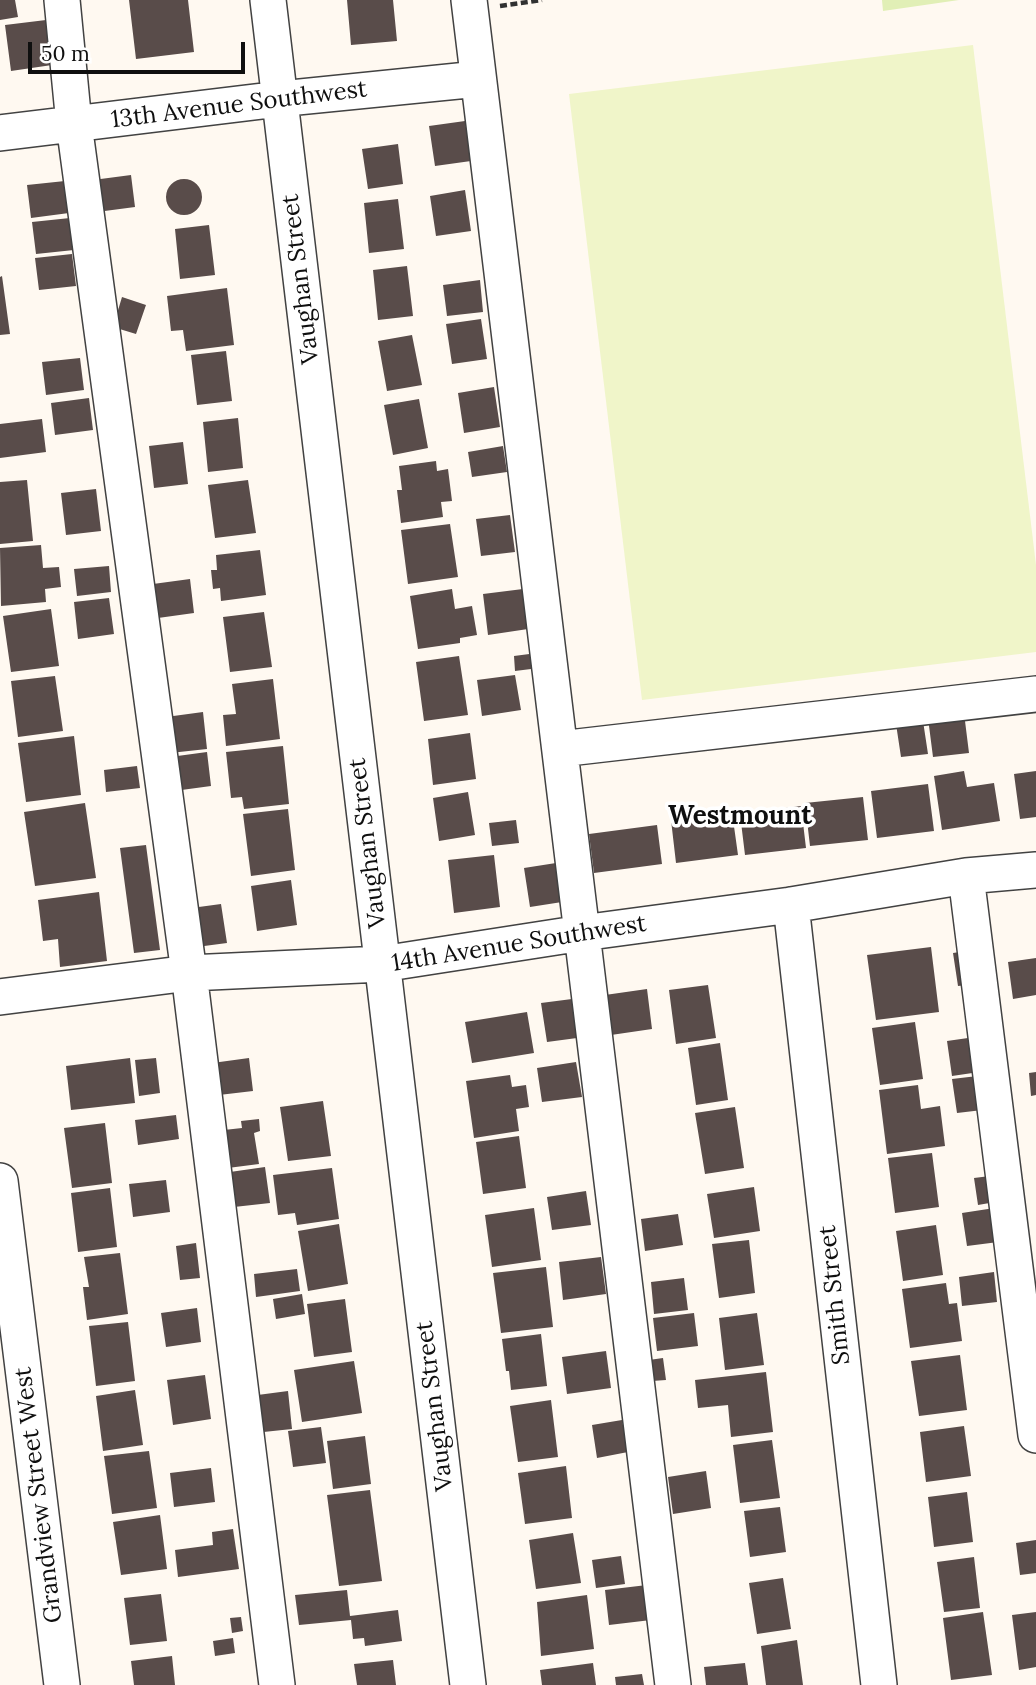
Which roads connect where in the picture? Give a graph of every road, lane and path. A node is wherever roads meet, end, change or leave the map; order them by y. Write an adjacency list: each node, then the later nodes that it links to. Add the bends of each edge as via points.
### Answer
1 (62, 0): 6 (street)
2 (268, 0): 5 (street, Vaughan Street)
3 (469, 0): 4 (street)
4 (478, 79): 5 (street, 13th Avenue Southwest); 9 (street)
5 (279, 99): 6 (street, 13th Avenue Southwest); 14 (street, Vaughan Street)
6 (74, 124): 7 (street, 13th Avenue Southwest); 15 (street)
7 (0, 133)
8 (1036, 694): 9 (street)
9 (560, 749): 13 (street)
10 (1036, 870): 11 (street, 14th Avenue Southwest)
11 (966, 876): 12 (street, 14th Avenue Southwest); 18 (street)
12 (791, 905): 13 (street, 14th Avenue Southwest); 23 (street, Smith Street)
13 (582, 933): 14 (street, 14th Avenue Southwest); 22 (street)
14 (382, 964): 15 (street, 14th Avenue Southwest); 21 (street, Vaughan Street)
15 (189, 973): 16 (street, 14th Avenue Southwest); 20 (street)
16 (0, 998)
17 (0, 1181): 19 (street, Grandview Street West)
18 (1036, 1435)
19 (62, 1685)
20 (278, 1685)
21 (468, 1685)
22 (673, 1685)
23 (879, 1685)

